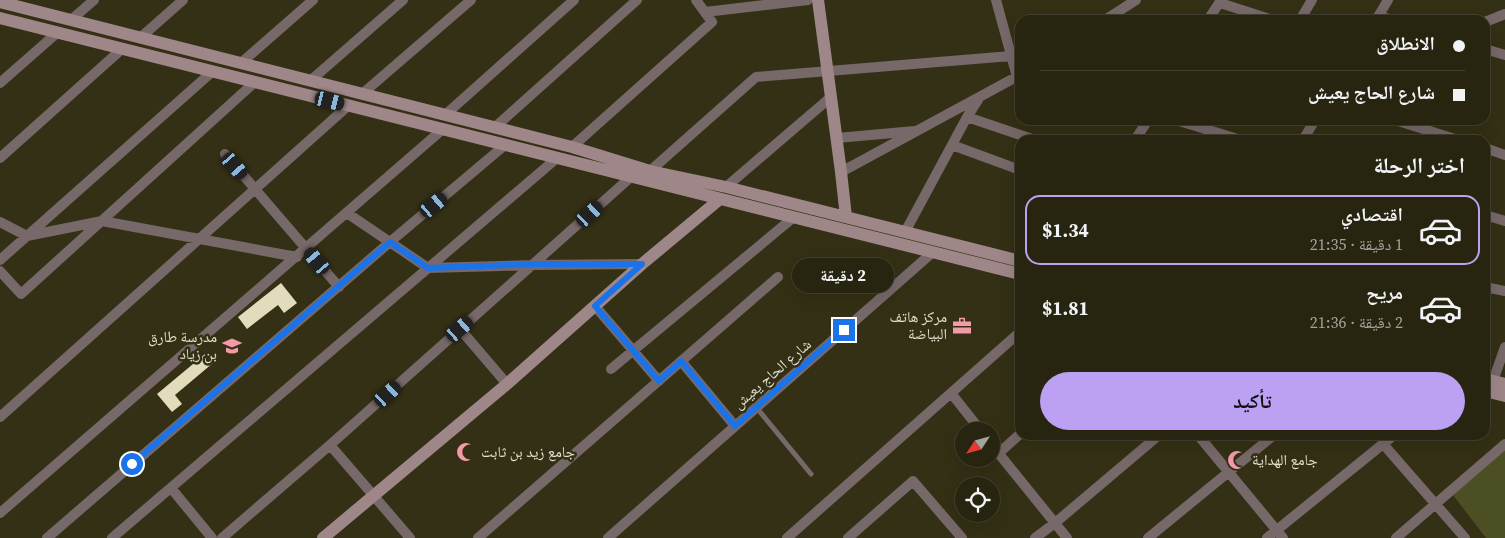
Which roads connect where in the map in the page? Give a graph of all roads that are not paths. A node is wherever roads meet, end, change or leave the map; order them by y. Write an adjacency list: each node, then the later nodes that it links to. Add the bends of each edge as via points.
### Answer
1 (94, 0): 25 (street)
2 (183, 0): 28 (street)
3 (313, 0): 33 (street)
4 (403, 0): 38 (street)
5 (471, 0): 41 (street)
6 (574, 0): 45 (street)
7 (637, 0): 49 (street)
8 (696, 0): 17 (street)
9 (808, 0): 17 (street)
10 (818, 0): 36 (main road)
11 (996, 0): 32 (street)
12 (1135, 0): 19 (street)
13 (1312, 0): 22 (street)
14 (1388, 0): 23 (street)
15 (1221, 1): 20 (street); 21 (street)
16 (7, 2): 25 (main road)
17 (705, 12): 58 (street, via 712,22)
18 (1505, 14): 26 (street)
19 (1112, 15)
20 (1211, 15)
21 (1259, 15)
22 (1303, 15)
23 (1380, 15)
24 (0, 18): 27 (main road)
25 (71, 20): 28 (main road)
26 (1490, 20)
27 (58, 32): 29 (main road); 40 (street)
28 (140, 38): 33 (main road)
29 (123, 48): 35 (main road); 62 (street)
30 (1490, 50): 31 (street)
31 (1505, 55)
32 (1011, 56): 34 (street); 36 (street)
33 (241, 63): 38 (main road)
34 (1015, 66)
35 (213, 71): 39 (main road); 79 (street)
36 (828, 71): 42 (main road); 65 (street, via 756,77)
37 (1015, 78): 43 (street)
38 (310, 81): 41 (main road)
39 (255, 82): 44 (main road); 75 (street)
40 (0, 83)
41 (362, 94): 45 (main road)
42 (831, 97): 55 (main road); 68 (street)
43 (980, 98): 46 (street); 51 (street)
44 (349, 105): 50 (main road); 69 (street)
45 (444, 115): 49 (main road)
46 (967, 117): 52 (street); 57 (street)
47 (1192, 125): 53 (street)
48 (1411, 125): 54 (street)
49 (494, 128): 58 (main road)
50 (443, 129): 56 (main road); 71 (street)
51 (918, 131): 55 (street); 66 (street)
52 (1020, 135)
53 (1225, 135)
54 (1442, 135)
55 (837, 138): 66 (main road)
56 (506, 145): 63 (main road); 81 (street)
57 (952, 145): 64 (street); 78 (street)
58 (572, 147): 65 (main road)
59 (1490, 150): 61 (street)
60 (225, 154): 69 (street)
61 (1505, 155)
62 (0, 158)
63 (557, 158): 67 (main road); 89 (street)
64 (1015, 168)
65 (650, 171): 68 (main road)
66 (841, 172): 74 (main road)
67 (632, 176): 70 (main road); 87 (street)
68 (726, 187): 74 (main road)
69 (255, 190): 80 (street); 82 (street)
70 (720, 199): 73 (main road); 88 (main road)
71 (347, 213): 81 (street); 82 (street)
72 (1490, 216): 76 (street)
73 (794, 217): 83 (main road); 100 (street)
74 (846, 217): 78 (main road)
75 (102, 221): 79 (street); 80 (street); 90 (street, via 21,294)
76 (1505, 221)
77 (0, 222): 79 (street)
78 (905, 232): 86 (main road)
79 (27, 236): 85 (street)
80 (200, 238): 84 (street); 109 (street)
81 (390, 242): 89 (street); 93 (street)
82 (306, 248): 84 (street); 93 (street)
83 (932, 252): 91 (main road); 108 (street, شارع الحاج يعيش)
84 (296, 256): 127 (street)
85 (0, 260)
86 (1015, 260)
87 (534, 264): 88 (street); 89 (street); 97 (street)
88 (642, 264): 96 (main road)
89 (428, 268): 124 (street)
90 (0, 271)
91 (1015, 273)
92 (778, 277): 101 (street)
93 (339, 287): 130 (street)
94 (1490, 288): 95 (street)
95 (1505, 291)
96 (595, 306): 100 (street); 104 (main road)
97 (460, 329): 104 (street); 119 (street)
98 (1015, 336): 106 (street)
99 (1505, 347): 105 (street)
100 (633, 351): 102 (street); 103 (street)
101 (681, 361): 103 (street); 111 (street)
102 (611, 369)
103 (659, 381): 136 (street)
104 (507, 384): 125 (main road)
105 (1492, 384): 107 (main road)
106 (950, 393): 110 (street); 138 (street)
107 (1505, 396)
108 (756, 408): 111 (street, شارع الحاج يعيش); 123 (lane)
109 (0, 418)
110 (974, 422)
111 (735, 426): 137 (street, شارع الحاج يعيش)
112 (1015, 438): 120 (street)
113 (1153, 440): 128 (street)
114 (1202, 440): 122 (street)
115 (1268, 440): 122 (street)
116 (1388, 440): 117 (street)
117 (1384, 444): 126 (street); 129 (street)
118 (1505, 444): 126 (street)
119 (330, 445): 125 (street); 133 (street)
120 (1000, 451)
121 (1000, 455): 128 (street)
122 (1229, 472): 129 (street); 143 (street)
123 (811, 474)
124 (171, 488): 131 (street); 132 (street)
125 (373, 496): 134 (main road); 135 (street)
126 (1436, 504): 145 (street); 146 (street)
127 (0, 513)
128 (1055, 523): 141 (street); 142 (street)
129 (1280, 534): 144 (street)
130 (47, 538)
131 (112, 538)
132 (212, 538)
133 (222, 538)
134 (323, 538)
135 (410, 538)
136 (478, 538)
137 (608, 538)
138 (787, 538)
139 (848, 538): 140 (street, via 913,481)
140 (962, 538)
141 (1035, 538)
142 (1068, 538)
143 (1148, 538)
144 (1267, 538)
145 (1396, 538)
146 (1466, 538)

